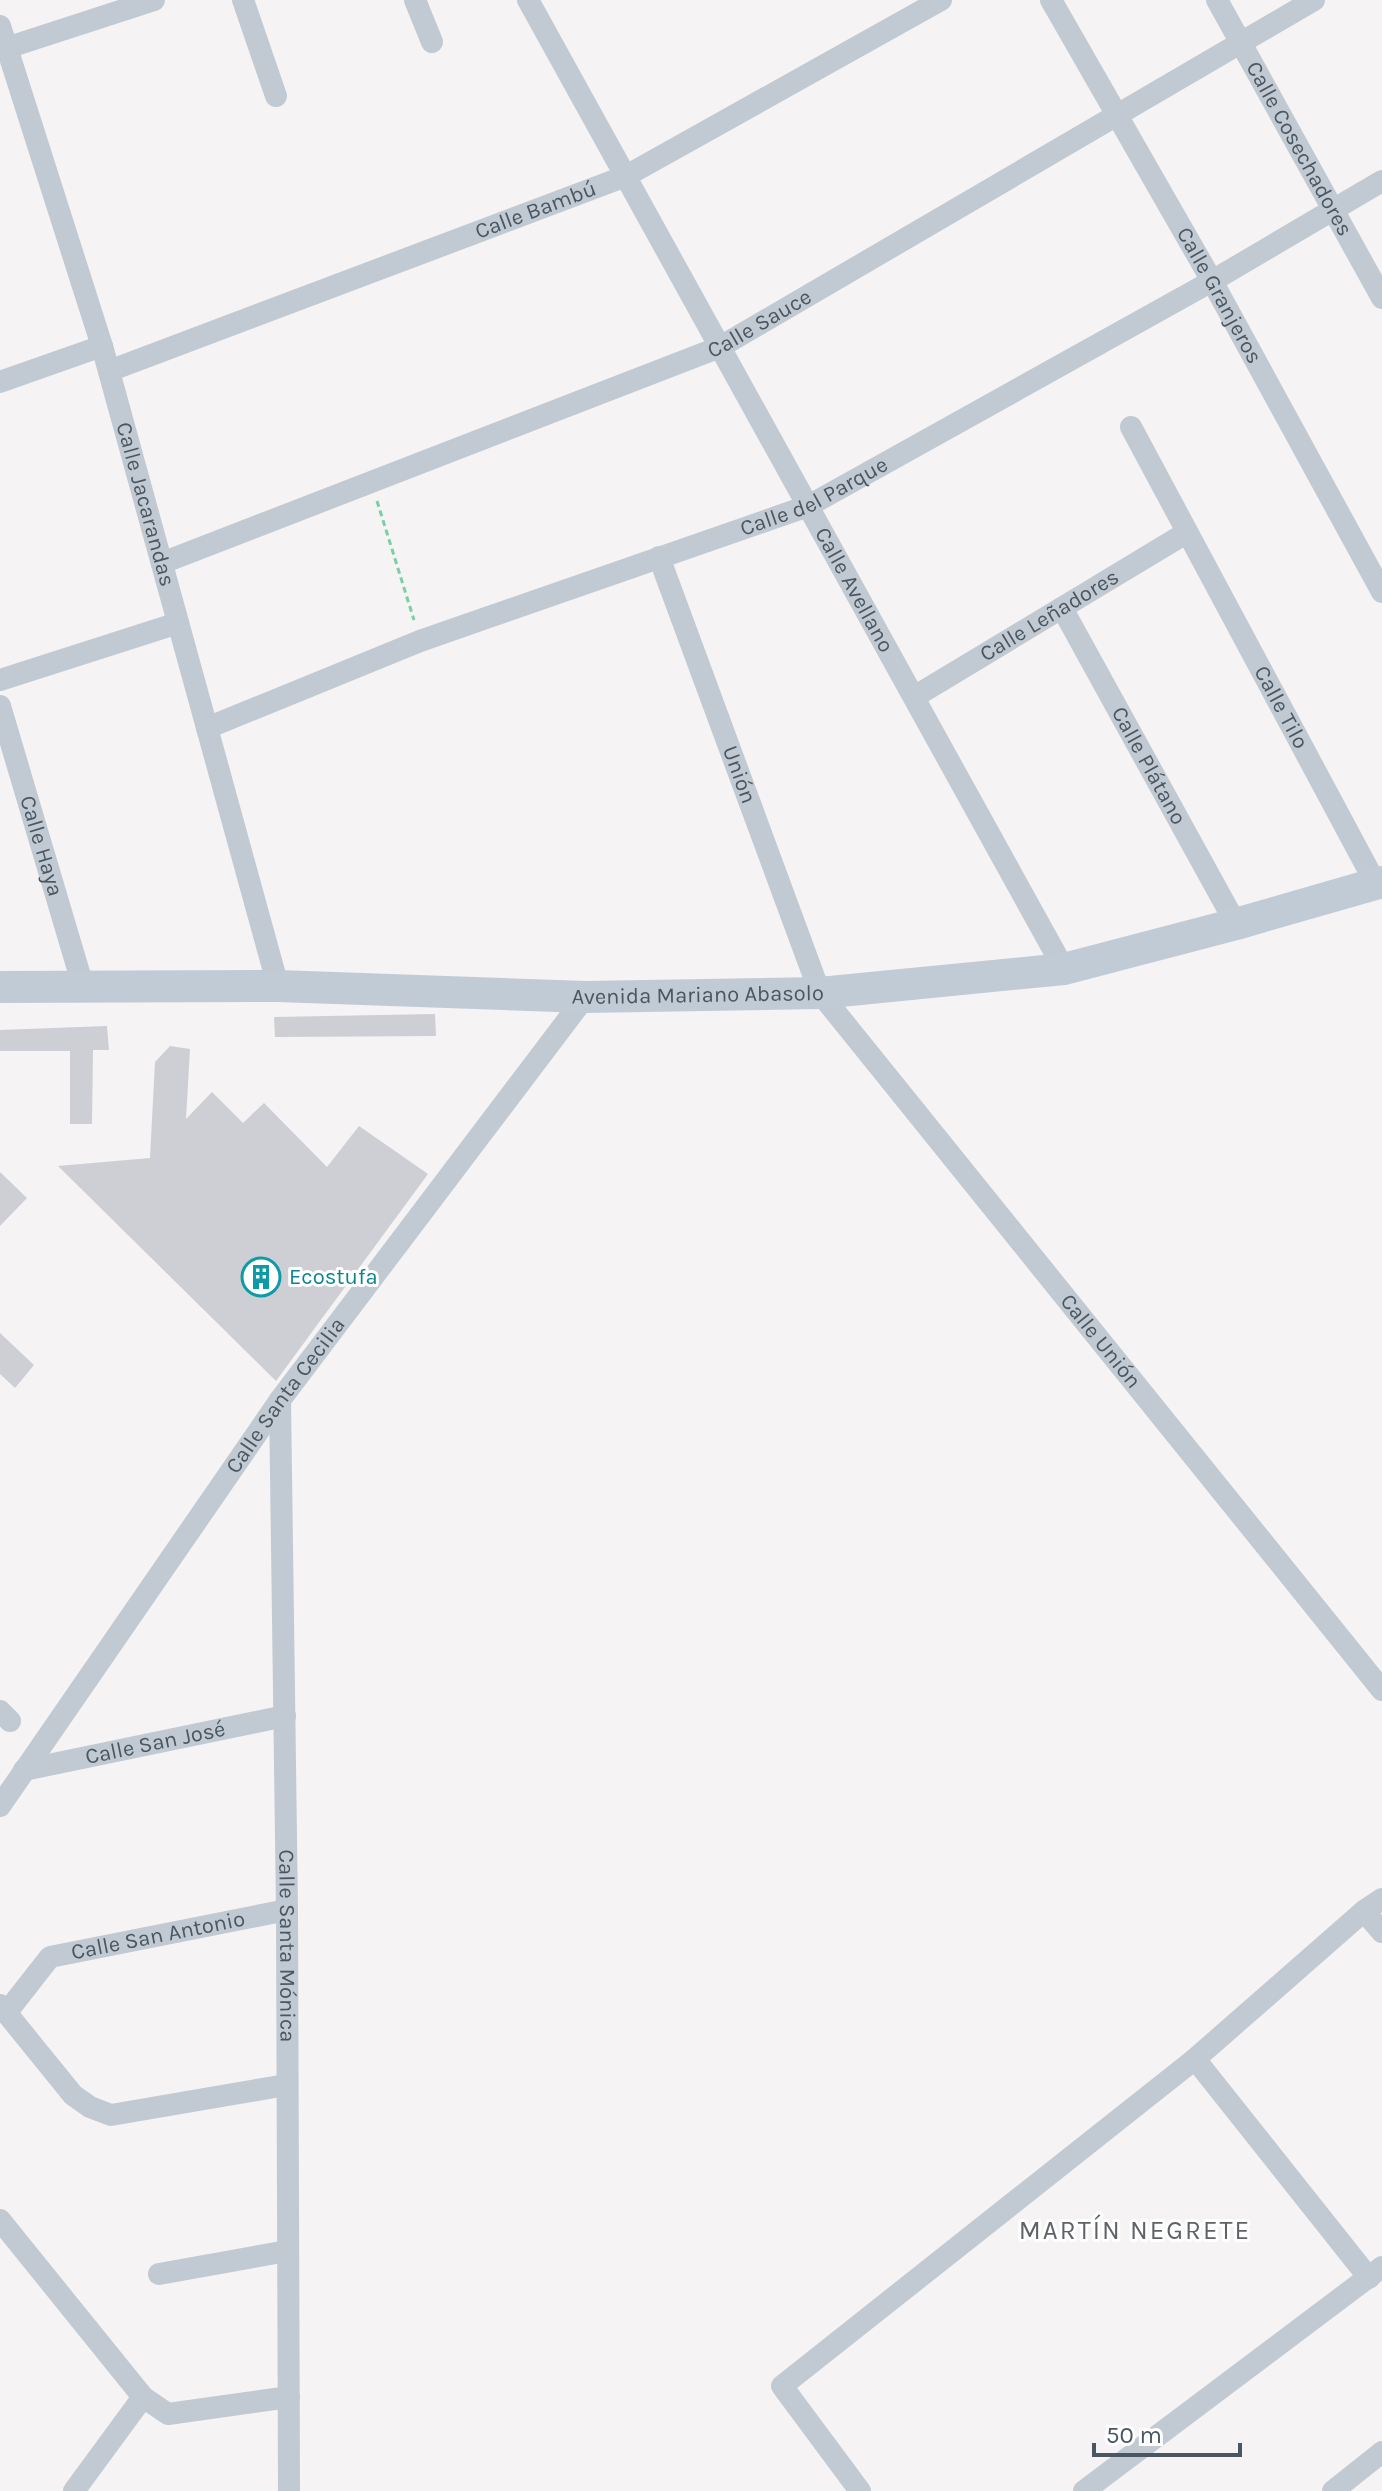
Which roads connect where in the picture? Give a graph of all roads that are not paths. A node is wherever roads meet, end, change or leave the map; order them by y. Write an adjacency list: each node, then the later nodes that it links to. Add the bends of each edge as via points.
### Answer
1 (154, 0): 9 (street)
2 (243, 0): 12 (street)
3 (415, 0): 10 (street)
4 (528, 0): 14 (street, Calle Avellano)
5 (941, 0): 14 (street, Calle Bambú)
6 (1051, 0): 13 (street, Calle Granjeros)
7 (1217, 0): 11 (street, Calle Cosechadores)
8 (1314, 0): 11 (street, Calle Sauce)
9 (2, 41): 19 (street, Calle Jacarandas)
10 (432, 42)
11 (1241, 43): 13 (street, Calle Sauce); 16 (street, Calle Cosechadores)
12 (276, 96)
13 (1116, 114): 17 (street, Calle Granjeros); 20 (street, Calle Sauce)
14 (626, 176): 20 (street, Calle Avellano); 21 (street, Calle Bambú)
15 (1382, 181): 16 (street, Calle del Parque)
16 (1334, 210): 17 (street, Calle del Parque); 18 (street, Calle Cosechadores)
17 (1212, 281): 24 (street, Calle del Parque); 28 (street, Calle Granjeros)
18 (1382, 298)
19 (102, 346): 21 (street, Calle Jacarandas); 22 (street)
20 (720, 347): 24 (street, Calle Avellano); 27 (street, Calle Sauce)
21 (109, 371): 27 (street, Calle Jacarandas)
22 (0, 382)
23 (1131, 427): 25 (street, Calle Tilo)
24 (808, 506): 26 (street, Calle del Parque); 32 (street, Calle Avellano)
25 (1186, 533): 29 (street, Calle Leñadores); 35 (street, Calle Tilo)
26 (659, 557): 34 (street, Calle del Parque, via 420,641); 41 (street, Unión)
27 (162, 563): 30 (street, Calle Jacarandas)
28 (1382, 592)
29 (1062, 608): 32 (street, Calle Leñadores); 36 (street, Calle Plátano)
30 (178, 623): 31 (street); 34 (street, Calle Jacarandas)
31 (0, 680)
32 (914, 697): 37 (street, Calle Avellano)
33 (0, 706): 38 (street, Calle Haya)
34 (207, 728): 39 (street, Calle Jacarandas)
35 (1379, 883): 36 (street, Avenida Mariano Abasolo)
36 (1236, 924): 37 (street, Avenida Mariano Abasolo)
37 (1064, 969): 41 (street, Avenida Mariano Abasolo)
38 (83, 986): 39 (street, Avenida Mariano Abasolo); 40 (street, Avenida Mariano Abasolo)
39 (278, 986): 42 (street, Avenida Mariano Abasolo)
40 (0, 987)
41 (820, 993): 42 (street, Avenida Mariano Abasolo); 44 (street, Calle Unión)
42 (585, 997): 43 (street, Calle Santa Cecilia)
43 (280, 1400): 45 (street, Calle Santa Mónica); 46 (street, Calle Santa Cecilia)
44 (1382, 1690)
45 (285, 1716): 46 (street, Calle San José); 49 (street, Calle Santa Mónica)
46 (24, 1770): 47 (street, Calle Santa Cecilia)
47 (0, 1806)
48 (1373, 1905): 50 (street); 52 (street)
49 (287, 1910): 51 (street, Calle San Antonio, via 50,1957); 53 (street, Calle Santa Mónica)
50 (1382, 1932)
51 (4, 2008): 53 (street, via 73,2095 111,2115)
52 (1195, 2059): 56 (street); 63 (street, via 782,2386)
53 (286, 2085): 55 (street, Calle Santa Mónica)
54 (0, 2220): 58 (street)
55 (287, 2251): 57 (street); 59 (street, Calle Santa Mónica)
56 (1375, 2272): 64 (street)
57 (159, 2274)
58 (143, 2397): 59 (street, via 168,2414); 61 (street)
59 (289, 2397): 62 (street, Calle Santa Mónica)
60 (1382, 2452): 65 (street)
61 (74, 2491)
62 (289, 2491)
63 (860, 2491)
64 (1084, 2491)
65 (1333, 2491)

